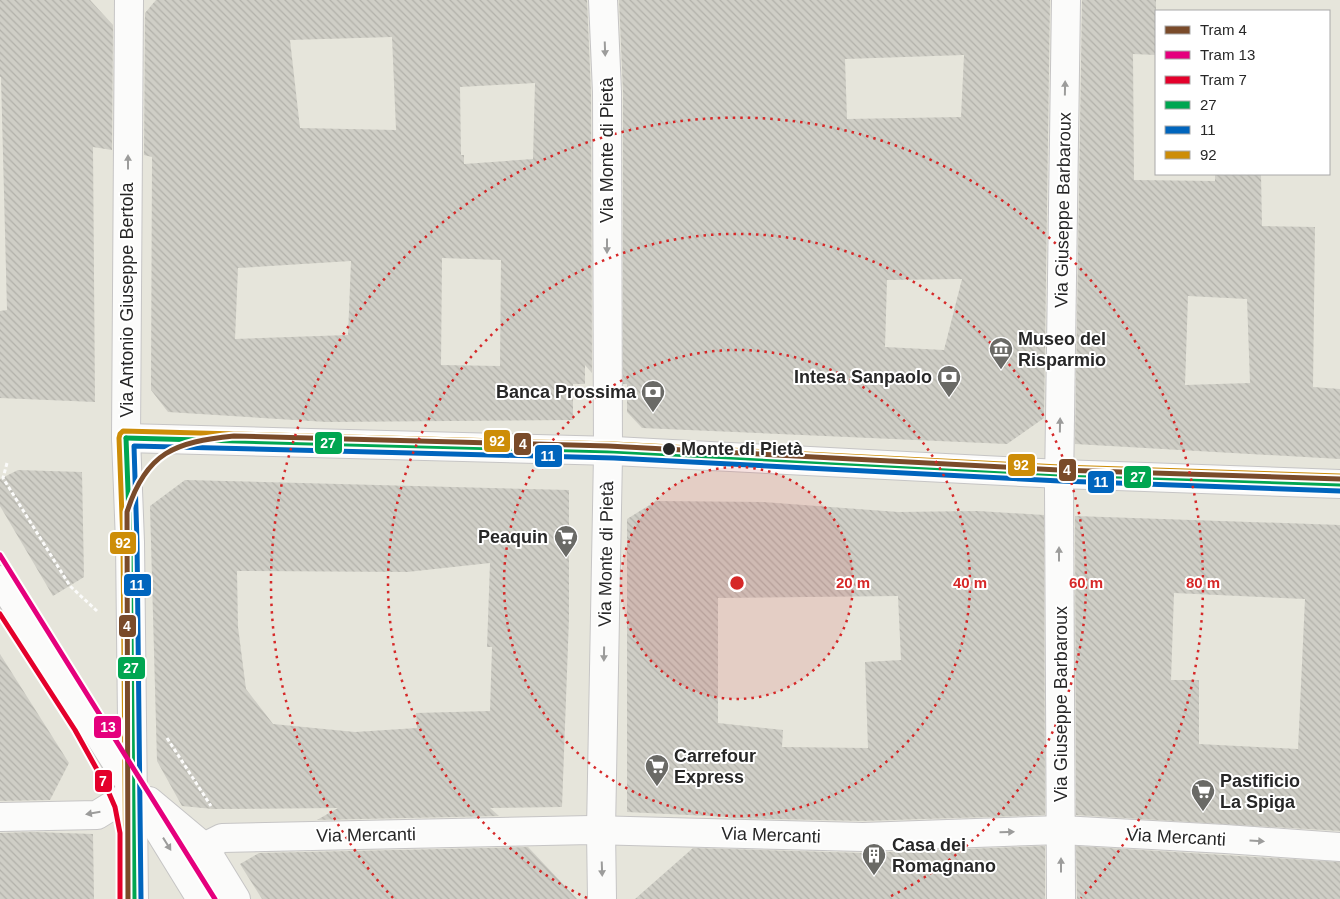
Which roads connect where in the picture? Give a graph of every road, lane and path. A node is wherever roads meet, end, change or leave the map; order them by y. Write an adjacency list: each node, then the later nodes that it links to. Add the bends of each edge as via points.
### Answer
1 (129, 0): 4 (street, Via Antonio Giuseppe Bertola, one-way to 1)
2 (603, 0): 5 (street, Via Monte di Pietà, one-way to 5, via 607,92)
3 (1066, 0): 7 (street, Via Giuseppe Barbaroux, one-way to 3)
4 (126, 438): 5 (street); 12 (street, Via Antonio Giuseppe Bertola)
5 (608, 451): 7 (street); 15 (street, Via Monte di Pietà, one-way to 15)
6 (7, 463): 10 (path, via 3,478 70,586)
7 (1060, 474): 8 (street); 16 (street, Via Giuseppe Barbaroux, one-way to 7)
8 (1340, 484)
9 (0, 580): 12 (street)
10 (103, 616)
11 (166, 736): 13 (path)
12 (132, 787): 14 (street, one-way to 14, via 126,797 96,814); 17 (street); 19 (street, Via Antonio Giuseppe Bertola); 20 (street, one-way to 20)
13 (213, 809)
14 (0, 817)
15 (600, 830): 16 (street, Via Mercanti, one-way to 16, via 836,837); 17 (street, Via Mercanti, via 222,838); 22 (street, Via Monte di Pietà, one-way to 22)
16 (1061, 830): 18 (street, Via Mercanti, one-way to 18); 23 (street, Via Giuseppe Barbaroux, one-way to 16)
17 (204, 847): 21 (street)
18 (1340, 848)
19 (134, 899)
20 (201, 899)
21 (236, 899)
22 (602, 899)
23 (1061, 899)

